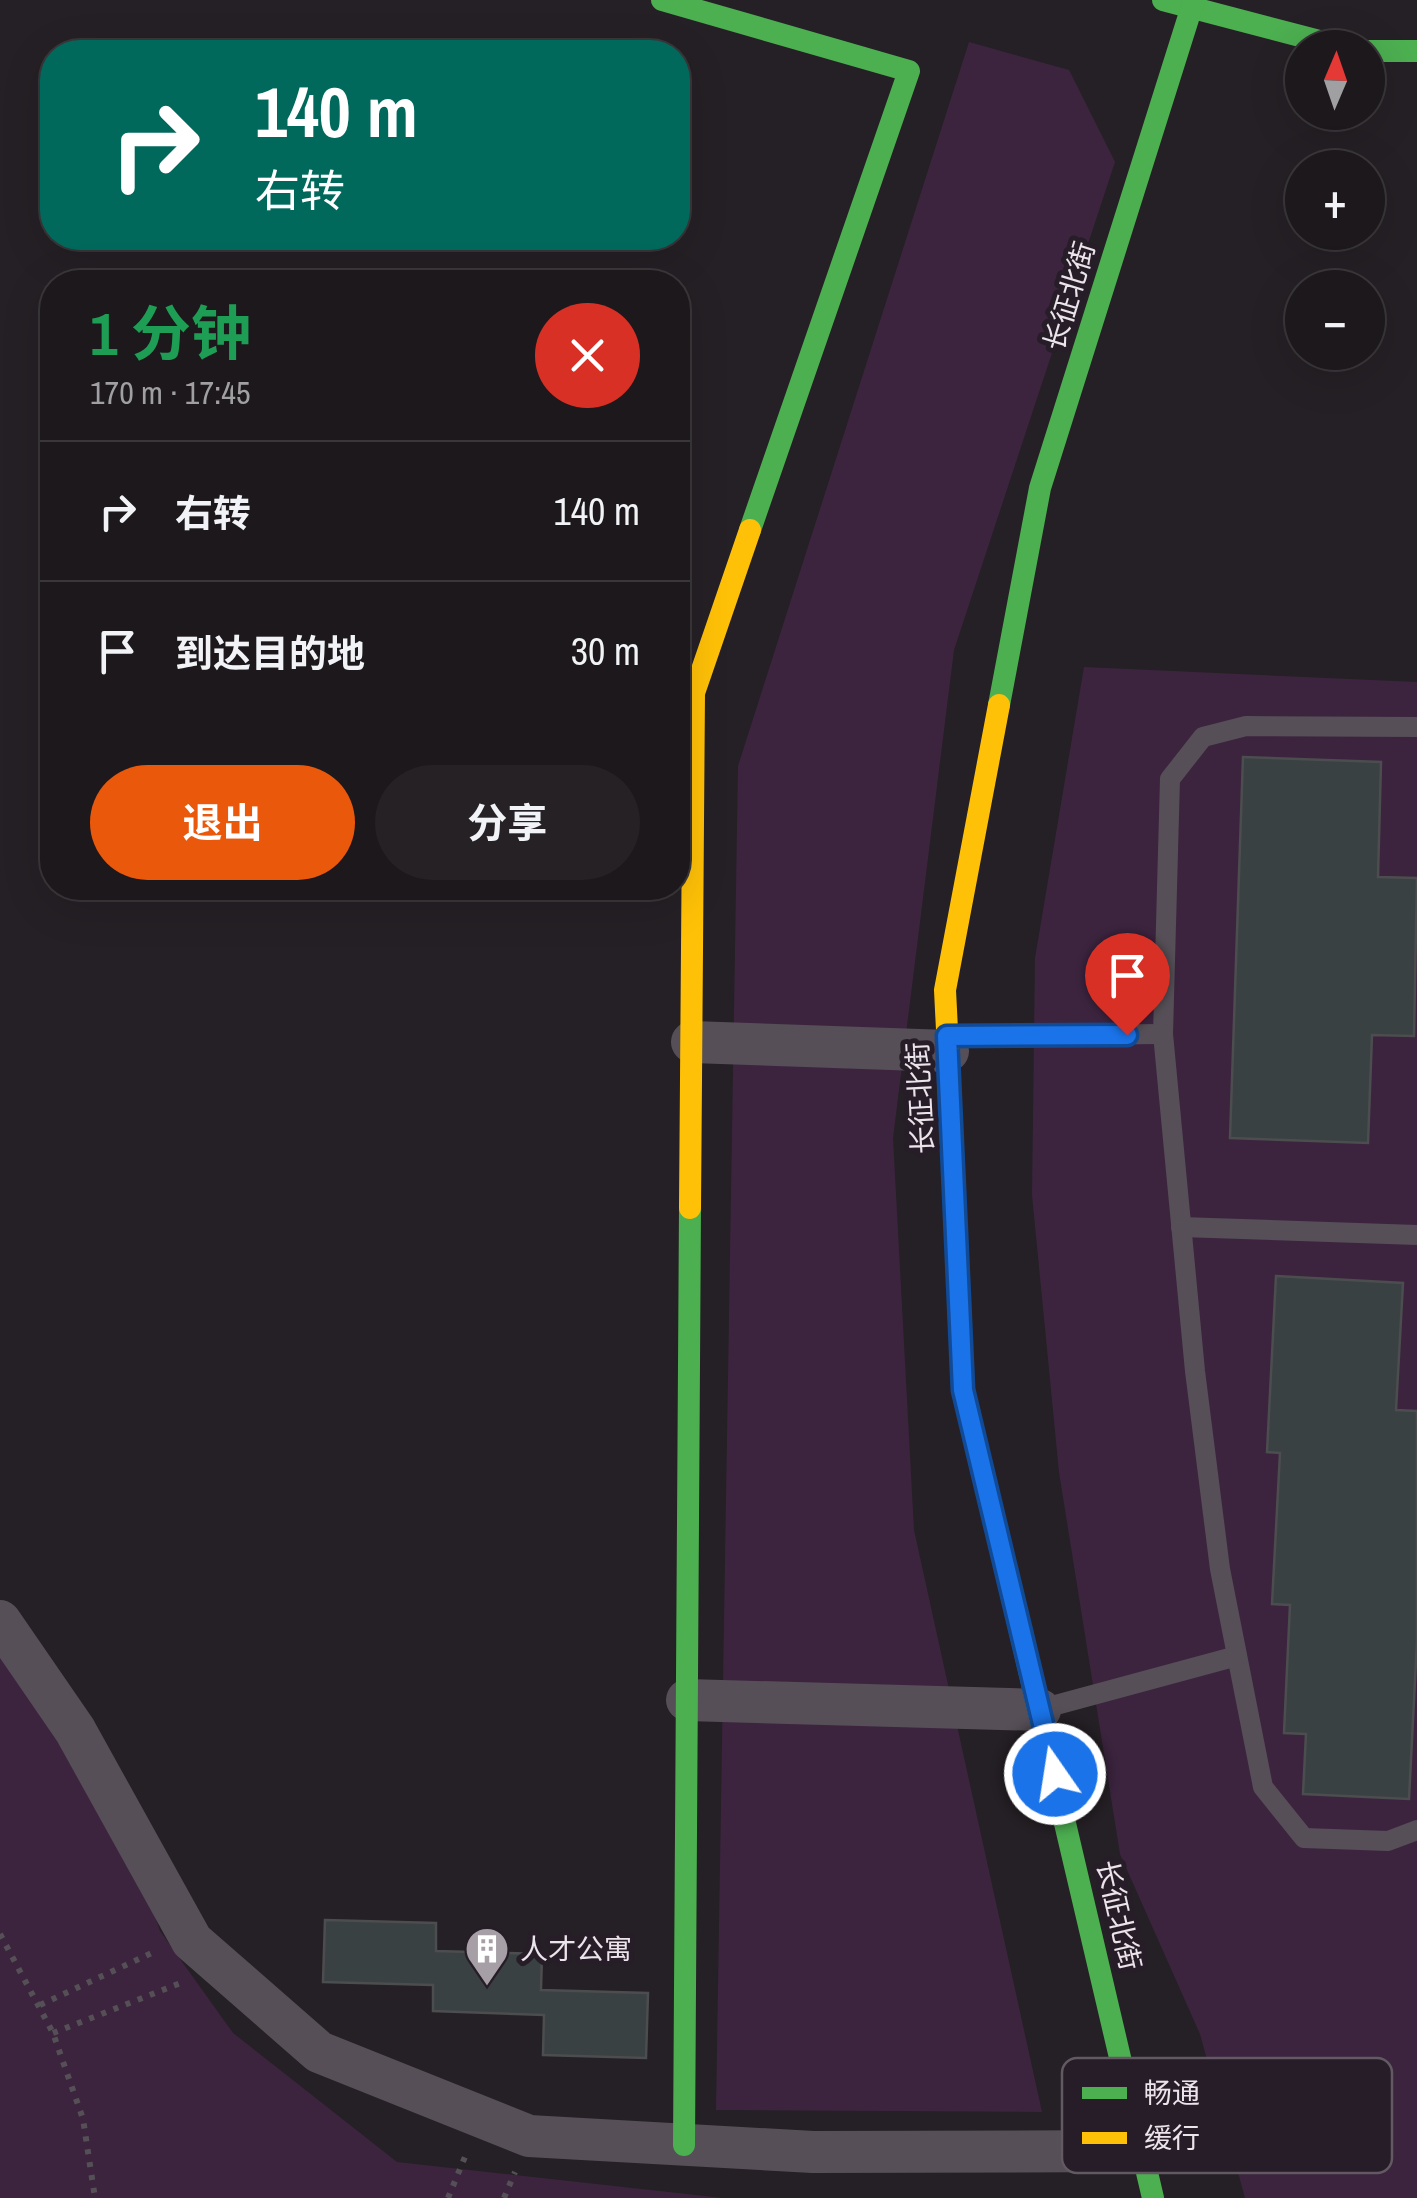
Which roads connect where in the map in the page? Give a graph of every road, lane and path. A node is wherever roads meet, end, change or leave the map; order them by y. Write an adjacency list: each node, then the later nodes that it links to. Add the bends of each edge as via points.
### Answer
1 (662, 0): 9 (street, via 909,71 694,693)
2 (1163, 0): 3 (street)
3 (1193, 3): 4 (street); 10 (street, 长征北街, via 1040,488 945,990)
4 (1285, 30)
5 (1385, 50): 6 (street)
6 (1417, 51)
7 (1417, 728): 8 (lane, via 1246,726 1204,737 1170,779)
8 (1163, 1034): 10 (lane); 11 (lane)
9 (692, 1042): 10 (street); 15 (street)
10 (948, 1044): 16 (street, 长征北街, via 963,1390)
11 (1181, 1227): 12 (lane); 14 (lane, via 1220,1569)
12 (1417, 1235)
13 (0, 1622): 19 (street, via 75,1730)
14 (1237, 1656): 16 (lane); 17 (lane, via 1263,1787 1304,1838 1388,1841)
15 (688, 1700): 16 (street); 25 (street)
16 (1040, 1710): 23 (street, 长征北街)
17 (1417, 1830)
18 (0, 1934): 21 (path)
19 (189, 1935): 20 (street); 21 (path)
20 (222, 1967): 22 (path); 24 (street, via 319,2052)
21 (40, 2005): 22 (path)
22 (53, 2033): 28 (path, via 84,2119)
23 (1121, 2058)
24 (481, 2119): 25 (street, via 523,2136); 29 (path)
25 (684, 2145): 26 (street, via 813,2152)
26 (1062, 2150)
27 (1147, 2173): 30 (street, 长征北街)
28 (95, 2198)
29 (448, 2198)
30 (1153, 2198)

